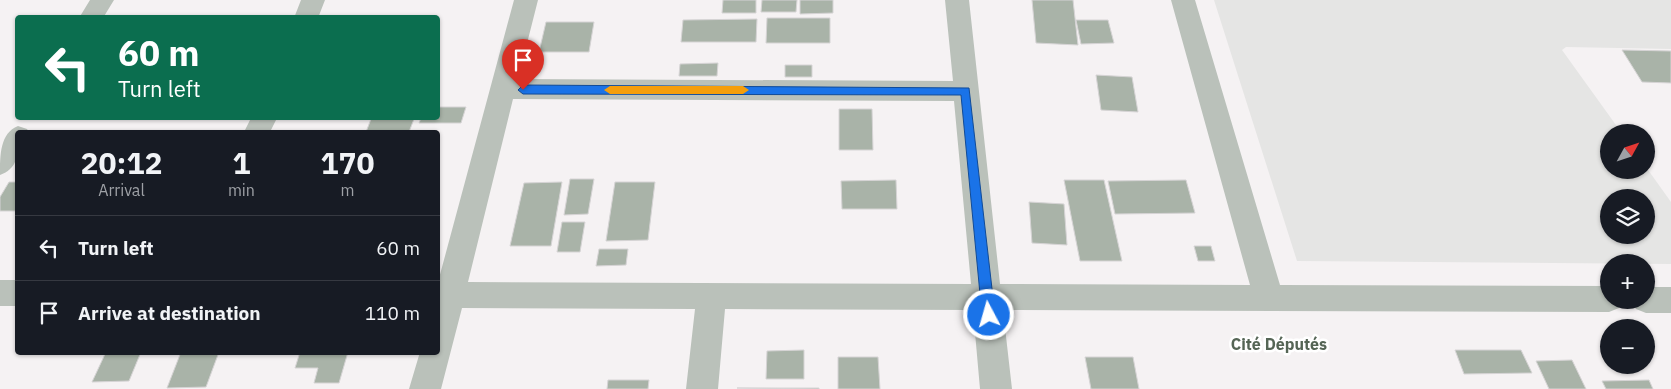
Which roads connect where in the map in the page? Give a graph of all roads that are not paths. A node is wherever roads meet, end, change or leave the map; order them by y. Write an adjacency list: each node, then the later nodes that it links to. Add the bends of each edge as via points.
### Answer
1 (102, 0): 6 (street)
2 (313, 0): 7 (street)
3 (526, 0): 8 (street)
4 (957, 0): 9 (street)
5 (1184, 0): 17 (street)
6 (94, 15)
7 (307, 15)
8 (504, 90): 9 (street); 14 (street)
9 (965, 90): 16 (street)
10 (15, 141): 11 (street)
11 (0, 164)
12 (0, 293): 13 (street)
13 (15, 293)
14 (444, 295): 15 (street); 21 (street)
15 (711, 296): 16 (street); 24 (street)
16 (987, 297): 17 (street); 25 (street)
17 (1269, 298): 18 (street)
18 (1600, 299)
19 (1655, 300): 20 (street)
20 (1671, 300)
21 (440, 326)
22 (434, 355): 23 (street)
23 (425, 389)
24 (702, 389)
25 (996, 389)

